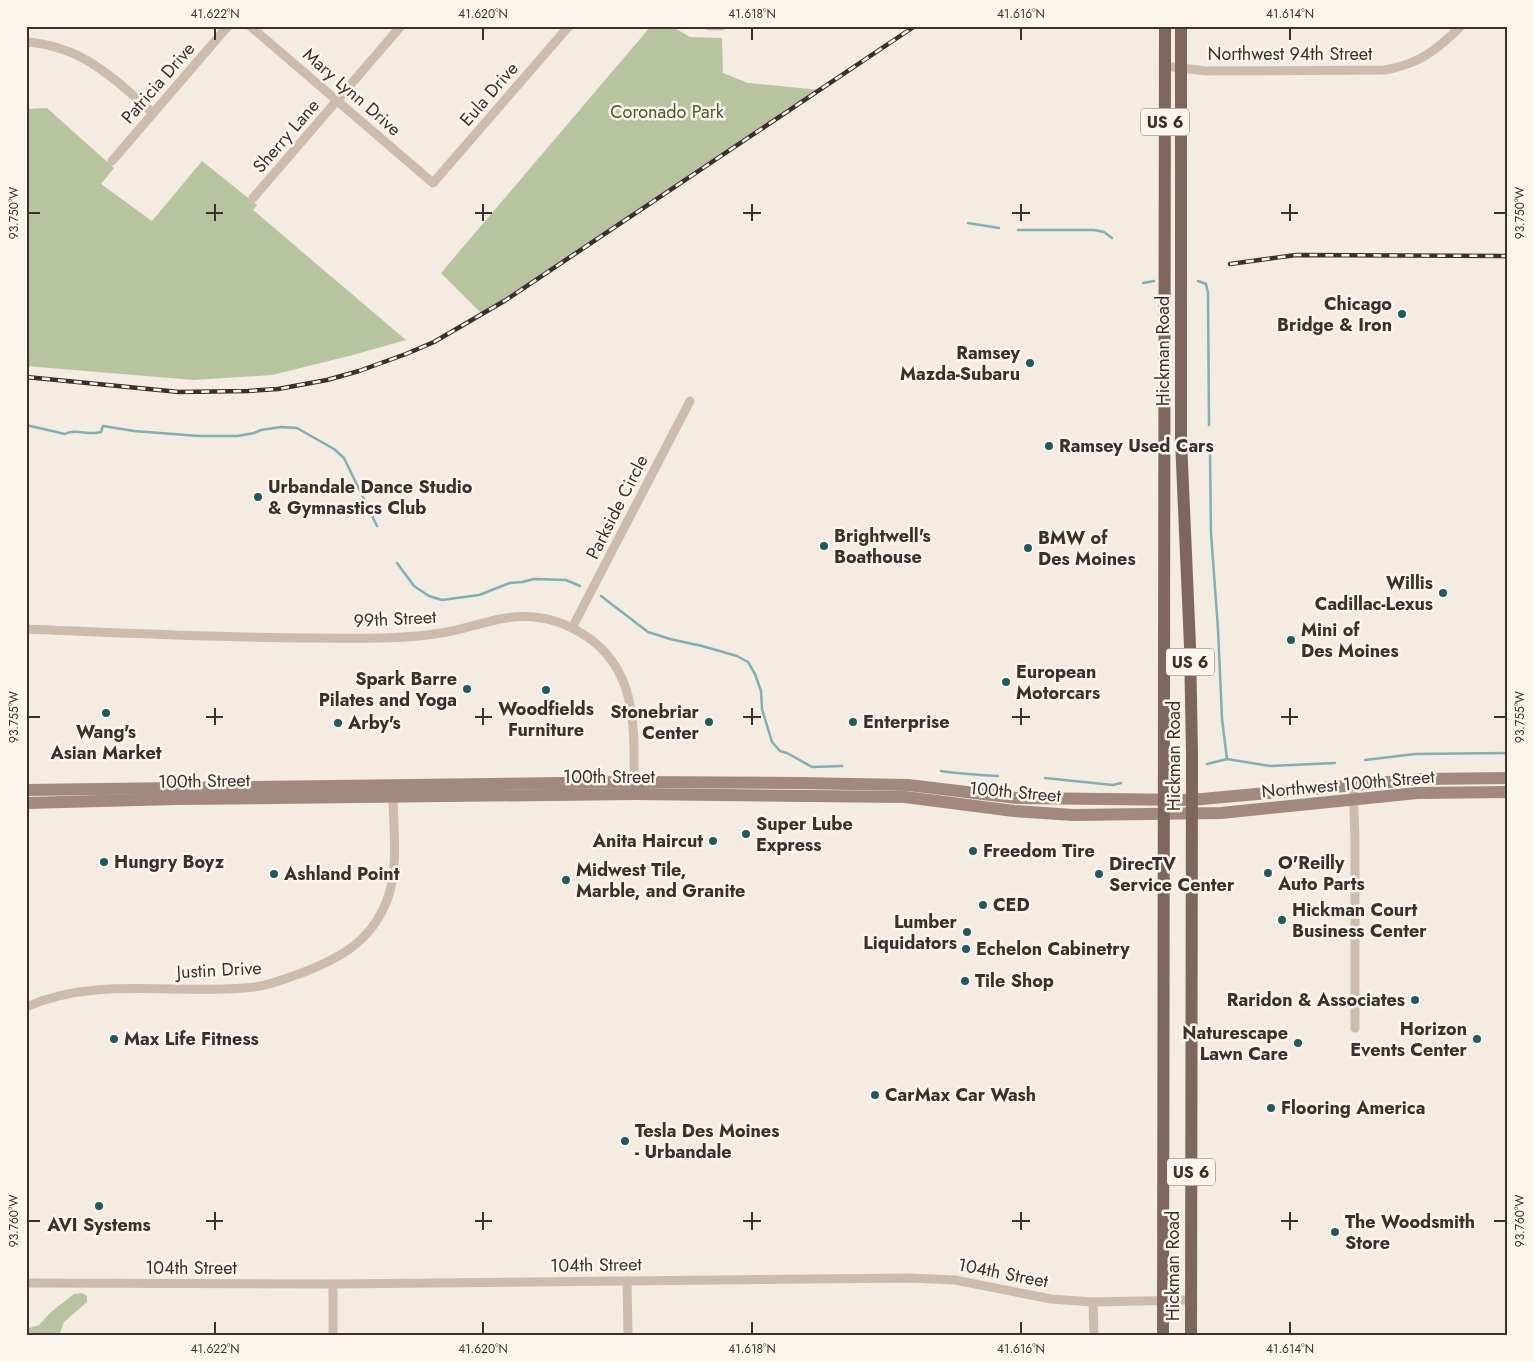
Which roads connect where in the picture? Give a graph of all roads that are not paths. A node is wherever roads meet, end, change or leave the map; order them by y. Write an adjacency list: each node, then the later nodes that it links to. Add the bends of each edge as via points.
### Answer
1 (228, 26): 14 (street, Patricia Drive)
2 (250, 26): 13 (street, Mary Lynn Drive)
3 (401, 26): 13 (street, Sherry Lane)
4 (569, 26): 16 (street, Eula Drive)
5 (710, 26): 6 (street)
6 (721, 26)
7 (1165, 26): 11 (main road, Hickman Road / US 6)
8 (1181, 26): 12 (main road, Hickman Road / US 6)
9 (1461, 26): 12 (street, Northwest 94th Street, via 1426,56 1385,70 1206,71)
10 (26, 42): 14 (street, via 58,47 87,59)
11 (1165, 66): 12 (street, Northwest 94th Street); 27 (main road, Hickman Road / US 6)
12 (1181, 68): 28 (main road, Hickman Road / US 6, via 1182,440 1190,646)
13 (337, 101): 16 (street, Mary Lynn Drive); 17 (street, Sherry Lane)
14 (153, 113): 15 (street, Patricia Drive)
15 (112, 161)
16 (433, 183)
17 (253, 198)
18 (690, 401): 19 (street, Parkside Circle)
19 (572, 628): 20 (street, 99th Street, via 529,616 499,619 442,633 394,637 226,638); 23 (street, 99th Street, via 599,647 624,682 633,716)
20 (26, 629)
21 (1508, 778): 22 (main road, Northwest 100th Street, via 1422,779)
22 (1352, 785): 28 (main road, Northwest 100th Street); 29 (street)
23 (634, 788): 25 (main road, 100th Street); 27 (main road, 100th Street, via 908,785 1017,798); 31 (main road, 100th Street, via 905,797 1073,815)
24 (26, 790): 25 (main road, 100th Street)
25 (393, 790): 30 (main road, 100th Street); 33 (street, Justin Drive, via 393,875 385,904 366,935 336,959 256,987 82,991)
26 (1508, 792): 29 (main road, Northwest 100th Street, via 1417,794)
27 (1164, 800): 28 (main road, 100th Street); 31 (main road, Hickman Road / US 6)
28 (1191, 800): 32 (main road, Hickman Road / US 6)
29 (1354, 800): 32 (main road, Northwest 100th Street); 34 (street)
30 (26, 803)
31 (1164, 814): 32 (main road, 100th Street); 38 (main road, Hickman Road / US 6)
32 (1191, 814): 39 (main road, Hickman Road / US 6)
33 (26, 1007)
34 (1355, 1028)
35 (627, 1281): 37 (street, 104th Street); 40 (street, 104th Street, via 918,1278 955,1280 1051,1299); 42 (street)
36 (26, 1283): 37 (street, 104th Street)
37 (333, 1284): 41 (street)
38 (1163, 1300): 39 (street, 104th Street); 40 (street, 104th Street); 44 (main road, Hickman Road / US 6)
39 (1191, 1300): 45 (main road, Hickman Road / US 6)
40 (1093, 1302): 43 (street)
41 (333, 1336)
42 (628, 1336)
43 (1094, 1336)
44 (1163, 1336)
45 (1191, 1336)

